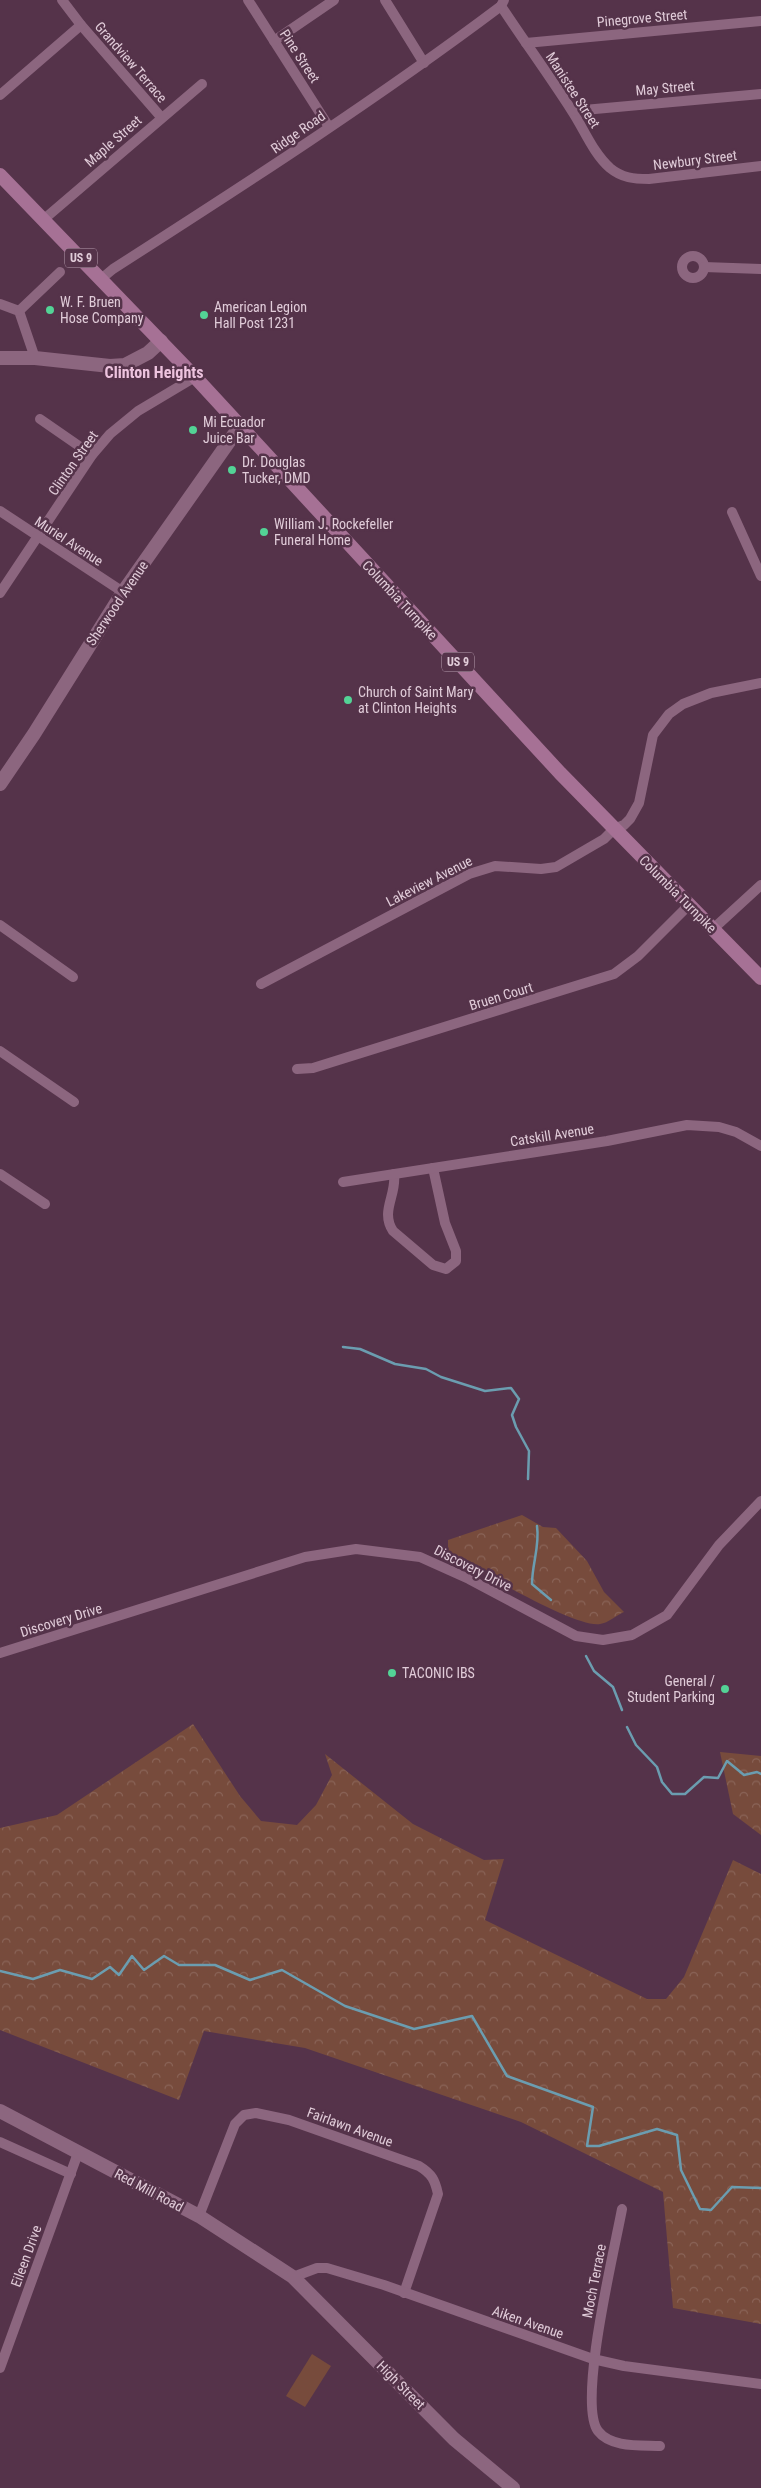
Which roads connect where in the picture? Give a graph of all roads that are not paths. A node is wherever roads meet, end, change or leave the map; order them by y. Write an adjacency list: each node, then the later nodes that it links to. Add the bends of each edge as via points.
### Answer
1 (62, 0): 7 (street, Grandview Terrace)
2 (248, 0): 8 (street, Pine Street)
3 (334, 0): 8 (street)
4 (385, 0): 10 (street)
5 (503, 3): 9 (street, Manistee Street); 10 (street, Ridge Road)
6 (761, 21): 9 (street, Pinegrove Street)
7 (81, 25): 13 (street); 15 (street, Grandview Terrace)
8 (274, 41): 16 (street, Pine Street)
9 (526, 43): 14 (street, Manistee Street)
10 (424, 63): 16 (street, Ridge Road)
11 (202, 84): 15 (street, Maple Street)
12 (761, 94): 14 (street, May Street)
13 (0, 95)
14 (573, 111): 19 (street, Manistee Street, via 610,168)
15 (161, 117): 20 (street, Maple Street)
16 (329, 127): 24 (street, Ridge Road)
17 (761, 166): 19 (street, Newbury Street)
18 (0, 175): 20 (main road, Columbia Turnpike / US 9)
19 (632, 179)
20 (43, 220): 24 (main road, Columbia Turnpike / US 9)
21 (704, 267): 22 (street)
22 (761, 269)
23 (60, 272): 26 (street)
24 (101, 279): 27 (main road, Columbia Turnpike / US 9)
25 (0, 304): 26 (street)
26 (18, 311): 29 (street)
27 (161, 341): 29 (street, via 148,353 125,365); 30 (main road, Columbia Turnpike / US 9)
28 (0, 358): 29 (street)
29 (35, 358)
30 (195, 377): 32 (main road, Columbia Turnpike / US 9); 33 (street, Clinton Street, via 138,411 110,434)
31 (40, 419): 33 (street)
32 (240, 426): 38 (street, Sherwood Avenue); 42 (main road, Columbia Turnpike / US 9)
33 (92, 455): 36 (street, Clinton Street)
34 (0, 511): 36 (street, Muriel Avenue)
35 (732, 512): 37 (street)
36 (39, 538): 38 (street, Muriel Avenue); 39 (street, Clinton Street)
37 (760, 570)
38 (123, 592): 41 (street, Sherwood Avenue)
39 (0, 593)
40 (761, 684): 42 (street, Lakeview Avenue, via 711,692 669,714 653,735 639,803 630,819)
41 (0, 784)
42 (614, 829): 44 (main road, Columbia Turnpike / US 9); 49 (street, Lakeview Avenue, via 604,839 556,867 495,866 470,874)
43 (761, 885): 46 (street)
44 (689, 905): 46 (main road, Columbia Turnpike / US 9); 51 (street, Bruen Court, via 638,956 614,974 313,1068)
45 (0, 925): 47 (street)
46 (713, 928): 48 (main road, Columbia Turnpike / US 9)
47 (73, 977)
48 (761, 978)
49 (261, 984)
50 (0, 1051): 52 (street)
51 (297, 1069)
52 (74, 1102)
53 (761, 1146): 54 (street, Catskill Avenue, via 719,1127 687,1125)
54 (433, 1168): 56 (street, Catskill Avenue); 56 (street, via 445,1223 456,1250 456,1261 446,1269 433,1266 389,1225 388,1209)
55 (0, 1174): 58 (street)
56 (394, 1174): 57 (street, Catskill Avenue)
57 (343, 1182)
58 (45, 1204)
59 (761, 1501): 60 (street, Discovery Drive, via 719,1545 667,1614 632,1635 603,1640 576,1636 469,1579 420,1557 356,1549 305,1557)
60 (0, 1653)
61 (0, 2110): 63 (street, Red Mill Road)
62 (0, 2142): 64 (street)
63 (78, 2153): 64 (street, Eileen Drive); 66 (street, Red Mill Road)
64 (71, 2174): 70 (street, Eileen Drive)
65 (622, 2209): 69 (street, Moch Terrace)
66 (199, 2216): 67 (street, Red Mill Road); 68 (street, Fairlawn Avenue, via 235,2124 244,2115 256,2113 289,2120 419,2166 430,2173 438,2194)
67 (294, 2277): 68 (street, Aiken Avenue, via 317,2268 327,2268); 73 (street, High Street, via 454,2439)
68 (404, 2293): 69 (street, Aiken Avenue)
69 (593, 2359): 71 (street, Aiken Avenue); 72 (street, Moch Terrace, via 593,2414 598,2431 613,2442)
70 (0, 2368)
71 (761, 2384)
72 (660, 2446)
73 (512, 2488)

